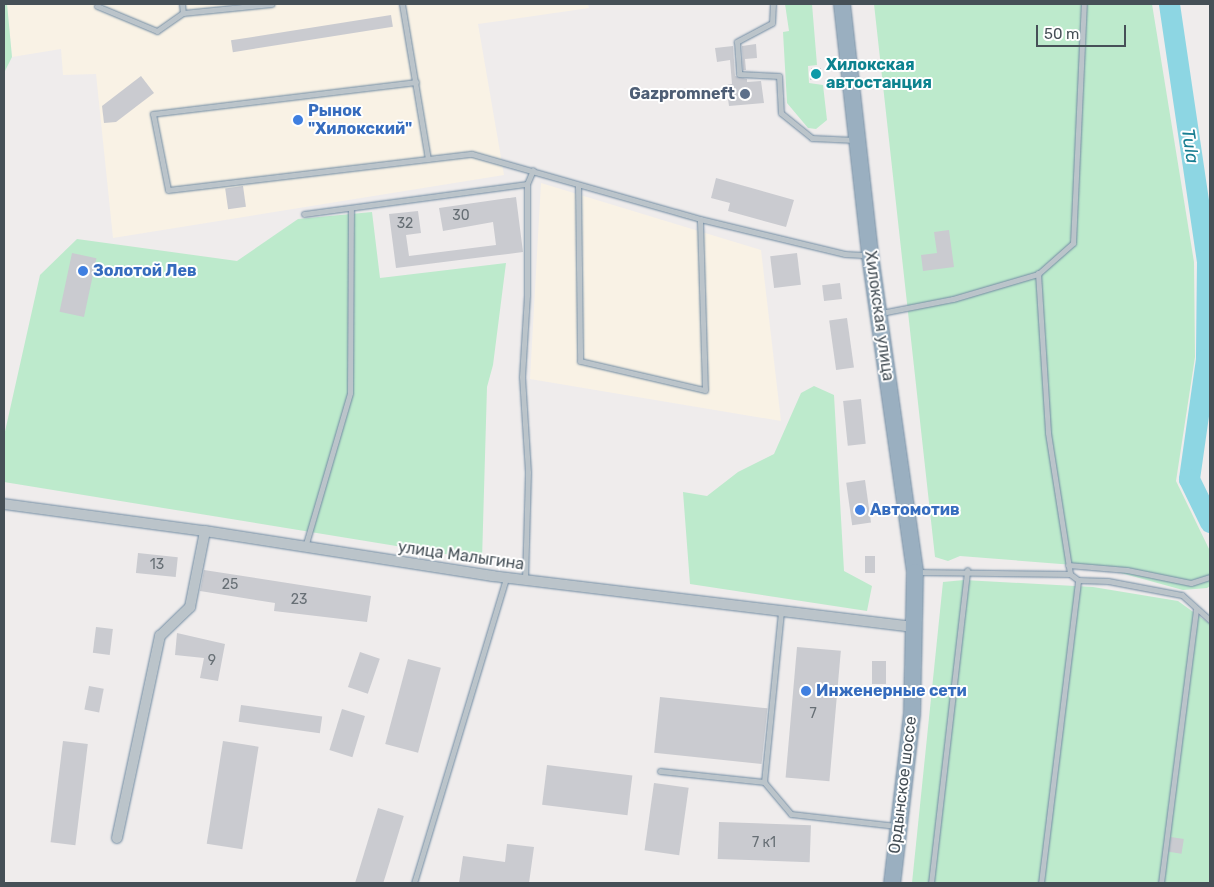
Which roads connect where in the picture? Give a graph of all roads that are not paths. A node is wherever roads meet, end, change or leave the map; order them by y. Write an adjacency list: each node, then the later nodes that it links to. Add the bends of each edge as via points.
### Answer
1 (182, 4): 9 (lane)
2 (272, 4): 8 (lane)
3 (402, 4): 10 (lane)
4 (772, 4): 11 (lane, via 772,23 737,42 739,74 779,76 781,113 812,138)
5 (842, 4): 11 (highway, Хилокская улица)
6 (1084, 4): 20 (lane, via 1073,243)
7 (97, 6): 9 (lane, via 157,31)
8 (232, 6): 9 (lane)
9 (183, 13)
10 (416, 82): 12 (lane); 12 (lane, via 153,114 168,190)
11 (856, 140): 19 (highway, Хилокская улица)
12 (428, 159): 13 (lane, via 472,154)
13 (533, 170): 14 (lane); 15 (lane)
14 (527, 184): 16 (lane); 31 (lane, via 527,295 522,377 528,472)
15 (578, 186): 18 (lane); 18 (lane, via 580,361 705,390)
16 (351, 209): 17 (lane); 24 (lane, via 350,393)
17 (304, 214)
18 (700, 219): 19 (lane, via 845,254)
19 (870, 255): 21 (highway, Хилокская улица)
20 (1038, 274): 21 (lane, via 953,299); 25 (lane, via 1048,433)
21 (878, 313): 27 (highway, Хилокская улица)
22 (4, 504): 23 (street, улица Малыгина)
23 (204, 531): 24 (street, улица Малыгина); 40 (street, via 190,607 160,636)
24 (305, 547): 30 (street, улица Малыгина)
25 (1068, 565): 28 (lane); 29 (lane, via 1126,570 1191,583)
26 (967, 570): 27 (lane); 28 (lane); 43 (lane)
27 (916, 572): 36 (highway, Хилокская улица)
28 (1070, 574): 32 (lane)
29 (1210, 577)
30 (506, 578): 31 (street, улица Малыгина); 41 (lane)
31 (525, 580): 34 (street, улица Малыгина)
32 (1078, 580): 33 (lane, via 1108,581 1182,596); 44 (lane)
33 (1196, 609): 35 (lane); 45 (lane)
34 (781, 612): 36 (street, улица Малыгина); 38 (lane)
35 (1210, 620)
36 (915, 627): 39 (highway, Ордынское шоссе, via 912,714)
37 (660, 771): 38 (lane)
38 (764, 782): 39 (lane, via 791,814)
39 (899, 826): 42 (highway, Ордынское шоссе)
40 (117, 838)
41 (414, 883)
42 (892, 883)
43 (931, 883)
44 (1041, 883)
45 (1161, 883)

